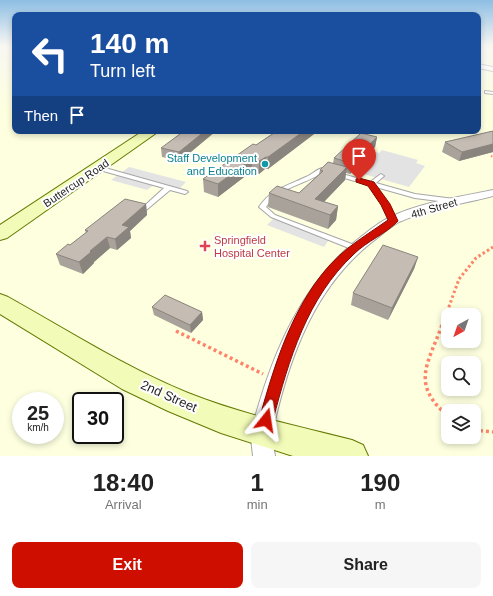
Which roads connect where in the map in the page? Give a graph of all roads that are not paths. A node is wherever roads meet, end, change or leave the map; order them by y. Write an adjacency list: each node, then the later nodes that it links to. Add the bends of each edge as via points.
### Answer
1 (486, 92): 2 (lane)
2 (493, 93)
3 (148, 134): 4 (street, Buttercup Road)
4 (98, 168): 7 (lane); 13 (street, Buttercup Road)
5 (381, 176): 6 (lane)
6 (371, 184): 10 (lane, via 415,196); 12 (lane, via 386,204); 14 (lane, via 322,170 314,177 270,196 262,207 273,216)
7 (169, 187): 8 (lane); 11 (lane)
8 (185, 192)
9 (493, 193): 10 (street, 4th Street)
10 (457, 201): 12 (street, 4th Street, via 434,206)
11 (143, 210)
12 (393, 221): 14 (street, 4th Street)
13 (0, 234)
14 (354, 248): 16 (street, 4th Street, via 333,269 304,312 291,339 276,381)
15 (0, 303): 16 (street, 2nd Street, via 118,373)
16 (263, 444): 17 (street, 2nd Street)
17 (352, 456)

